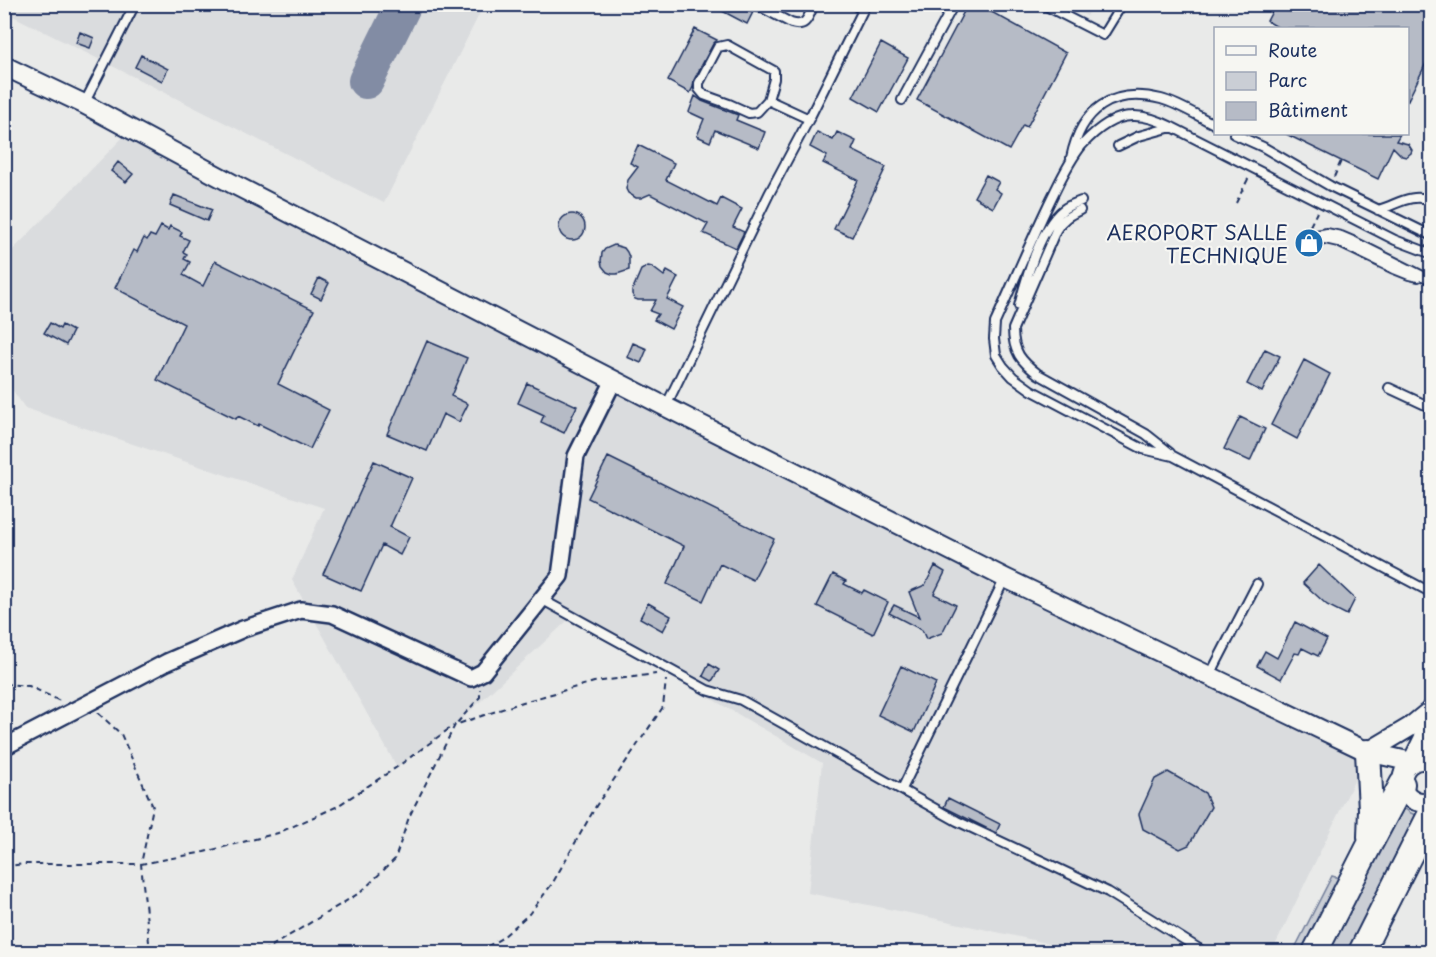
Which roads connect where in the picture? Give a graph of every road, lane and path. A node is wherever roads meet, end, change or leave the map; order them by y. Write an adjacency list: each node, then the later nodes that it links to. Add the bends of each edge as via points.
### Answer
1 (135, 4): 14 (lane)
2 (755, 4): 3 (lane, via 797,25 807,21)
3 (814, 4)
4 (853, 4): 9 (lane)
5 (954, 4): 13 (lane)
6 (1042, 4): 10 (lane)
7 (1115, 4): 10 (lane)
8 (1122, 4): 10 (lane)
9 (864, 7): 15 (lane)
10 (1103, 35)
11 (4, 66): 14 (street)
12 (768, 100): 12 (lane, via 757,112 749,113 704,95 699,83 718,47 726,45 774,71); 15 (lane)
13 (902, 100)
14 (84, 104): 30 (street)
15 (809, 119): 32 (lane)
16 (1214, 125): 20 (lane, via 1163,100 1136,95 1113,99 1098,106 1088,118 1074,141)
17 (1172, 127): 19 (lane); 20 (lane, via 1154,119 1116,119 1099,130); 27 (lane, via 1395,240)
18 (1236, 135): 24 (lane)
19 (1118, 146)
20 (1070, 161): 34 (lane, via 995,323 996,355 1013,377 1031,390 1143,449)
21 (1431, 200): 24 (lane, via 1421,196 1408,198)
22 (1081, 201): 29 (lane, via 1065,208 1045,233 1027,277)
23 (1080, 210): 29 (lane, via 1060,222)
24 (1378, 210): 25 (lane)
25 (1431, 236)
26 (1304, 243): 28 (lane, via 1327,233 1341,236)
27 (1431, 254)
28 (1430, 279)
29 (1013, 329): 34 (lane, via 1017,353 1026,365 1146,434)
30 (614, 380): 32 (street); 38 (street, via 576,456 560,576)
31 (1389, 388): 33 (lane)
32 (666, 407): 35 (street)
33 (1431, 408)
34 (1173, 456): 37 (lane)
35 (1005, 578): 42 (street); 52 (lane)
36 (1257, 584): 42 (lane)
37 (1431, 593)
38 (541, 599): 40 (street); 52 (lane, via 707,690 741,700)
39 (667, 673): 60 (path, via 663,707 596,806 552,884 530,914)
40 (478, 674): 44 (street, via 471,678 332,614 301,610 243,629 167,662); 47 (path, via 480,697)
41 (656, 674): 47 (path, via 594,682)
42 (1210, 676): 49 (street)
43 (4, 684): 44 (path, via 29,686 59,700)
44 (88, 704): 48 (street); 56 (path, via 121,734 153,807)
45 (1431, 709): 49 (street, via 1410,727)
46 (1431, 721): 51 (street)
47 (455, 725): 56 (path, via 336,807 278,833); 59 (path, via 410,817 395,859 361,892)
48 (4, 747)
49 (1368, 752): 51 (street); 55 (highway)
50 (1431, 761): 51 (street, via 1425,759)
51 (1407, 773): 53 (street, via 1404,791 1409,797 1423,803); 55 (highway)
52 (902, 789): 61 (lane, via 957,821 1108,892)
53 (1431, 801)
54 (1431, 811): 63 (highway)
55 (1370, 844): 62 (highway)
56 (141, 864): 57 (path); 58 (path)
57 (4, 867)
58 (150, 952)
59 (262, 952)
60 (478, 952)
61 (1204, 952)
62 (1315, 952)
63 (1361, 952)

